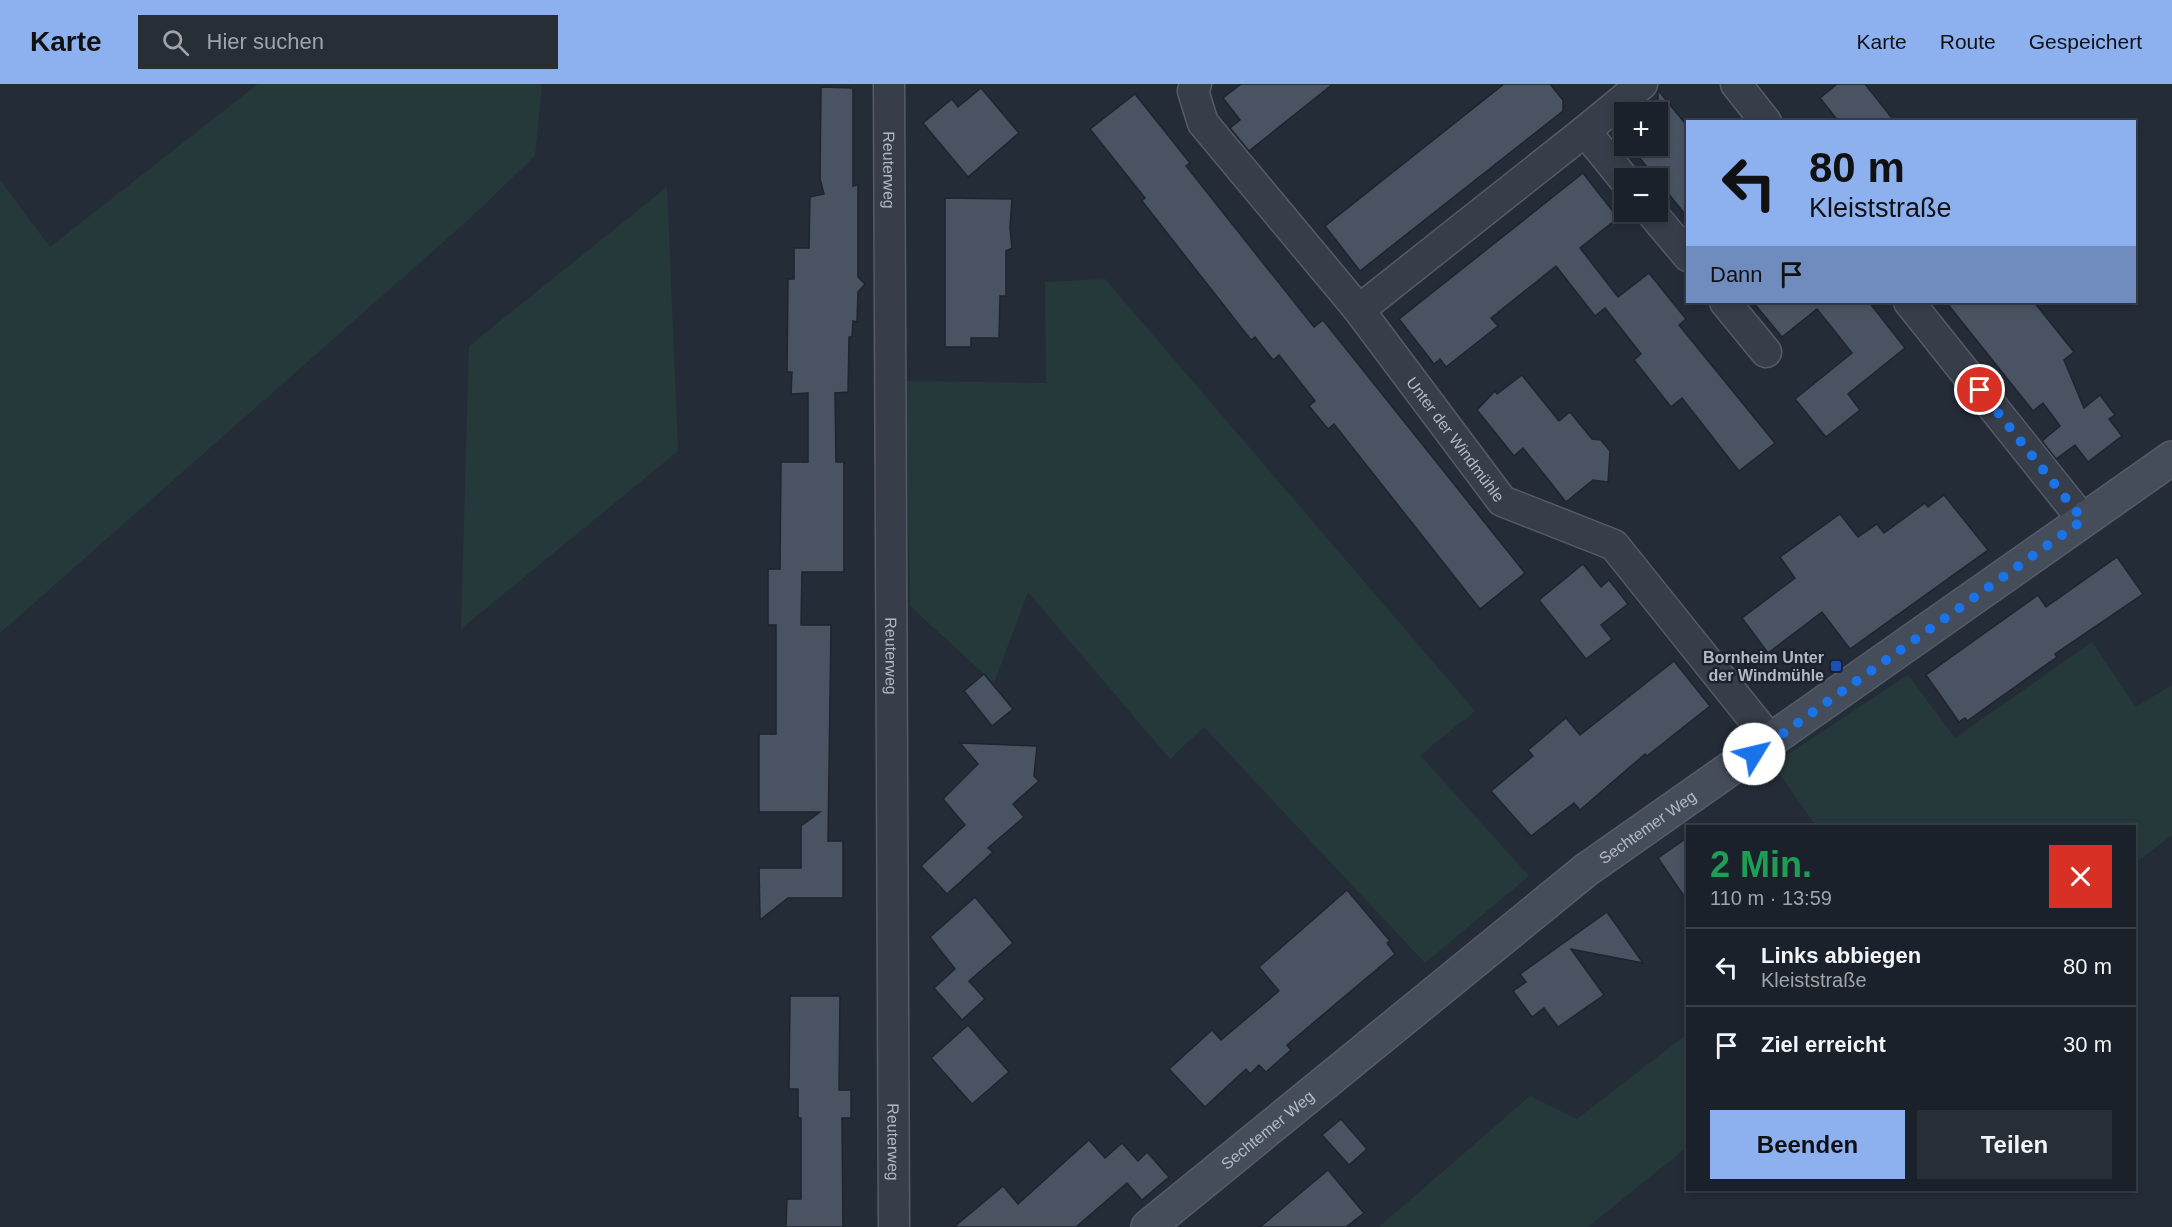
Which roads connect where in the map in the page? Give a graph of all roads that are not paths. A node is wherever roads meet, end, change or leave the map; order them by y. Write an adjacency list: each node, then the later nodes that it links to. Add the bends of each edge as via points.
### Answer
1 (889, 84): 17 (street, Reuterweg)
2 (1196, 84): 12 (street, Unter der Windmühle, via 1193,91 1203,123)
3 (1642, 84): 6 (street)
4 (1736, 84): 5 (street)
5 (1764, 120)
6 (1585, 131): 7 (street); 12 (street)
7 (1615, 168)
8 (1659, 222): 9 (street)
9 (1686, 254)
10 (1726, 303): 13 (street)
11 (1910, 303): 15 (street)
12 (1359, 310): 16 (street, Unter der Windmühle, via 1502,501 1614,545)
13 (1766, 352)
14 (2172, 458): 15 (street, Sechtemer Weg)
15 (2083, 520): 16 (street, Sechtemer Weg)
16 (1771, 741): 18 (street, Sechtemer Weg, via 1586,870)
17 (894, 1227)
18 (1148, 1227)

